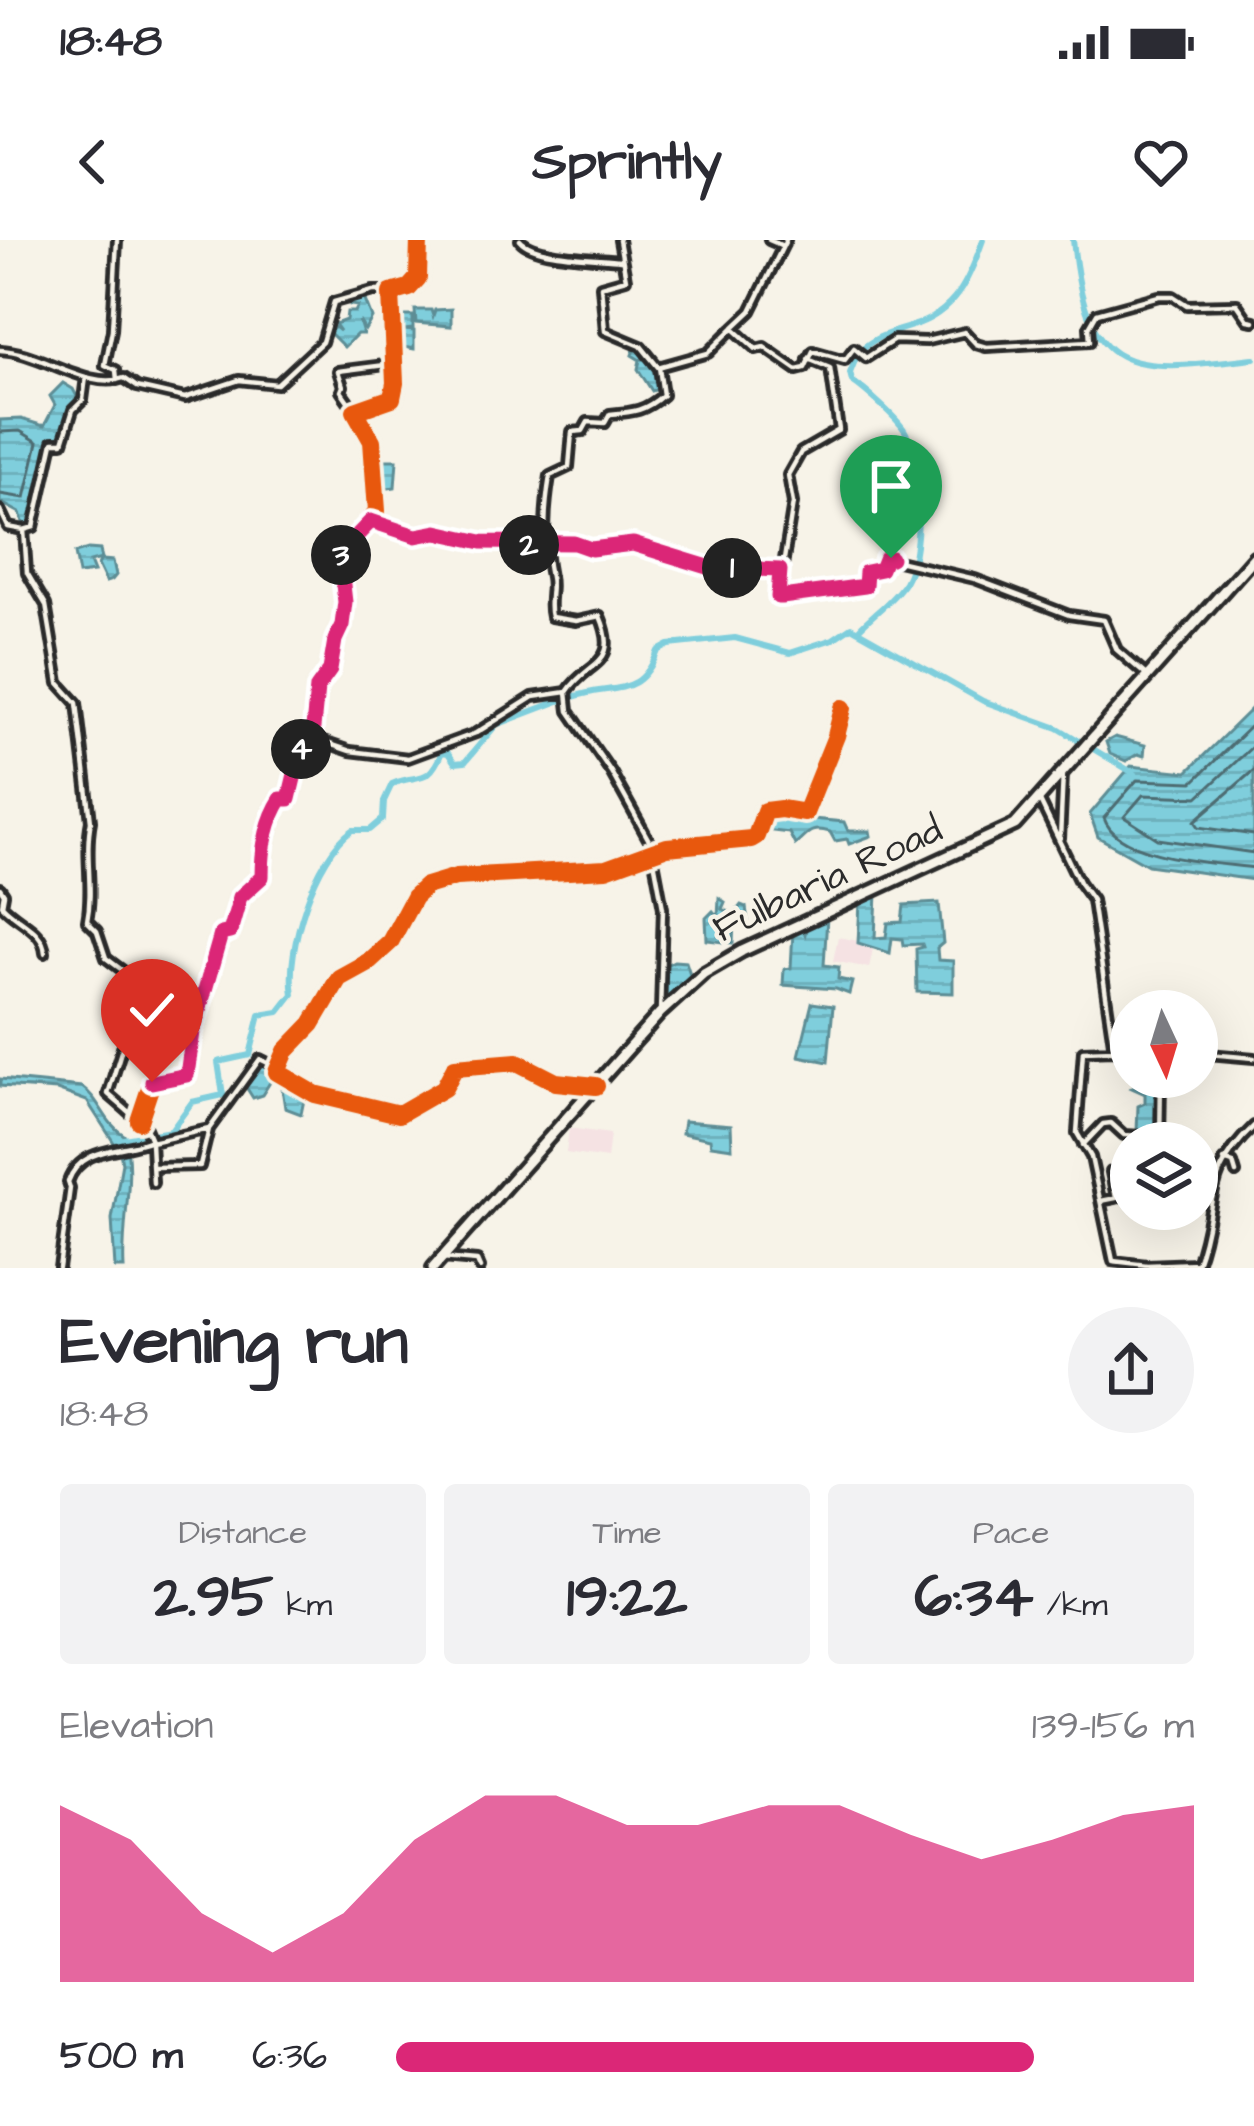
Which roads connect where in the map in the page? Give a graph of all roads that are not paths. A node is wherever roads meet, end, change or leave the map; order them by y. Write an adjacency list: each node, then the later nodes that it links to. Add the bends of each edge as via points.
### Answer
1 (117, 240): 16 (street, via 105,361)
2 (419, 240): 8 (street, via 418,278)
3 (520, 240): 7 (street, via 561,255)
4 (619, 240): 7 (street)
5 (769, 240): 6 (street)
6 (784, 243): 10 (street, via 751,310)
7 (620, 260): 14 (street, via 626,279 601,286 605,332 641,346)
8 (392, 291): 13 (street); 16 (street, via 334,302 322,342 274,385 238,380 185,398)
9 (1254, 321): 12 (street, via 1237,304 1160,296 1101,311 1090,341 986,347 957,332 890,341 866,358 854,348 845,360 813,351)
10 (733, 328): 12 (street, via 792,369 803,370); 14 (street, via 708,353)
11 (0, 350): 15 (street)
12 (808, 358): 23 (street, via 830,368 839,430 802,452 788,476 794,503)
13 (394, 364): 17 (street, via 392,398); 17 (street, via 338,371)
14 (659, 367): 21 (street, via 664,393 652,405 572,433 569,467 550,476)
15 (86, 376): 16 (street); 20 (street, via 63,442 53,442 34,527)
16 (117, 380)
17 (355, 411): 19 (street, via 372,441)
18 (0, 510): 20 (street, via 8,527)
19 (371, 521): 21 (street, via 416,536); 27 (street, via 340,559 342,625 317,688)
20 (24, 530): 41 (street, via 27,573 46,605 59,683 77,703 91,821 86,920 106,958 126,973 117,1002 131,1019 108,1094)
21 (544, 545): 23 (street, via 633,544 708,567); 25 (street, via 551,617 600,616 608,647)
22 (1254, 557): 24 (main road, Fulbaria Road)
23 (780, 570): 24 (street, via 778,597 865,586 866,572 881,569 885,558 975,579 1104,620 1117,650)
24 (1146, 675): 28 (main road, Fulbaria Road)
25 (567, 692): 27 (street, via 533,697 476,733 408,758); 31 (street, via 569,711)
26 (843, 708): 31 (street, via 806,812 765,811 751,839)
27 (311, 738): 41 (street, via 303,741 289,799 272,812 262,877 240,897 230,932 221,934 187,1075 152,1082)
28 (1064, 773): 29 (main road, Fulbaria Road); 30 (street)
29 (1040, 800): 30 (street); 34 (main road, Fulbaria Road, via 1015,825 721,962)
30 (1060, 842): 35 (street, via 1092,900)
31 (654, 854): 34 (street, via 663,908); 39 (street, via 606,868 426,886 390,942 339,978)
32 (0, 888): 33 (street, via 2,905 37,932)
33 (45, 953)
34 (660, 1013): 40 (main road, Fulbaria Road)
35 (1110, 1023)
36 (1110, 1050): 46 (street, via 1083,1051)
37 (1218, 1055): 38 (street)
38 (1254, 1058)
39 (276, 1066): 40 (street, via 314,1094 399,1114 444,1088 455,1067 487,1062 518,1062 556,1082); 44 (street, via 260,1060)
40 (596, 1086): 53 (main road, Fulbaria Road)
41 (139, 1121): 45 (street)
42 (1110, 1123): 46 (street)
43 (1254, 1126): 47 (street)
44 (209, 1130): 45 (street); 48 (street, via 200,1166)
45 (150, 1137): 48 (street); 56 (street, via 85,1156 69,1175)
46 (1083, 1145): 52 (street)
47 (1224, 1160): 49 (street); 55 (street)
48 (154, 1167): 50 (street)
49 (1236, 1173)
50 (153, 1183)
51 (1110, 1199): 52 (street)
52 (1101, 1201): 54 (street)
53 (442, 1258): 57 (main road, Fulbaria Road); 58 (street, via 470,1259)
54 (1111, 1264): 55 (street)
55 (1198, 1266)
56 (59, 1268)
57 (433, 1268)
58 (480, 1268)

